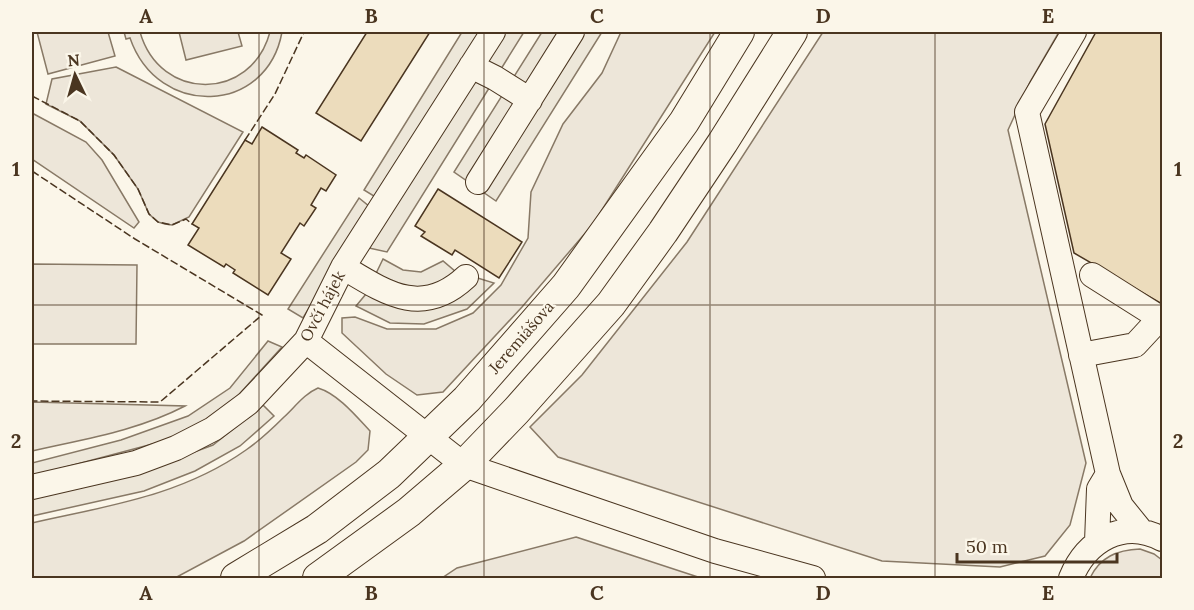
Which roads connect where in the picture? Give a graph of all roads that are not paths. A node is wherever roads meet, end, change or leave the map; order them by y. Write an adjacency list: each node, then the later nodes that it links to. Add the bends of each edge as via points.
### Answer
1 (493, 32): 6 (street, Ovčí hájek)
2 (572, 32): 7 (street)
3 (739, 32): 14 (main road, Jeremiášova, via 684,122 566,286)
4 (792, 32): 15 (main road, via 723,142 611,304)
5 (1074, 32): 13 (street, via 1027,112)
6 (471, 66): 7 (street); 9 (street, Ovčí hájek)
7 (530, 100): 8 (street)
8 (478, 183)
9 (343, 267): 11 (street, via 382,291 411,299 439,296); 12 (street, Ovčí hájek)
10 (1092, 275): 13 (street, via 1160,318 1135,345)
11 (466, 277)
12 (306, 341): 14 (street); 17 (street, Ovčí hájek, via 248,403 195,440 136,463)
13 (1081, 355): 16 (street)
14 (428, 436): 15 (street); 20 (main road, Jeremiášova, via 389,474 317,528)
15 (464, 465): 21 (main road); 22 (street, via 714,551)
16 (1108, 474): 18 (street, via 1121,506); 19 (street, via 1099,489)
17 (32, 488)
18 (1155, 534): 19 (street, via 1118,532)
19 (1097, 542): 23 (street, via 1085,552)
20 (236, 579)
21 (318, 579)
22 (813, 579)
23 (1071, 579)

